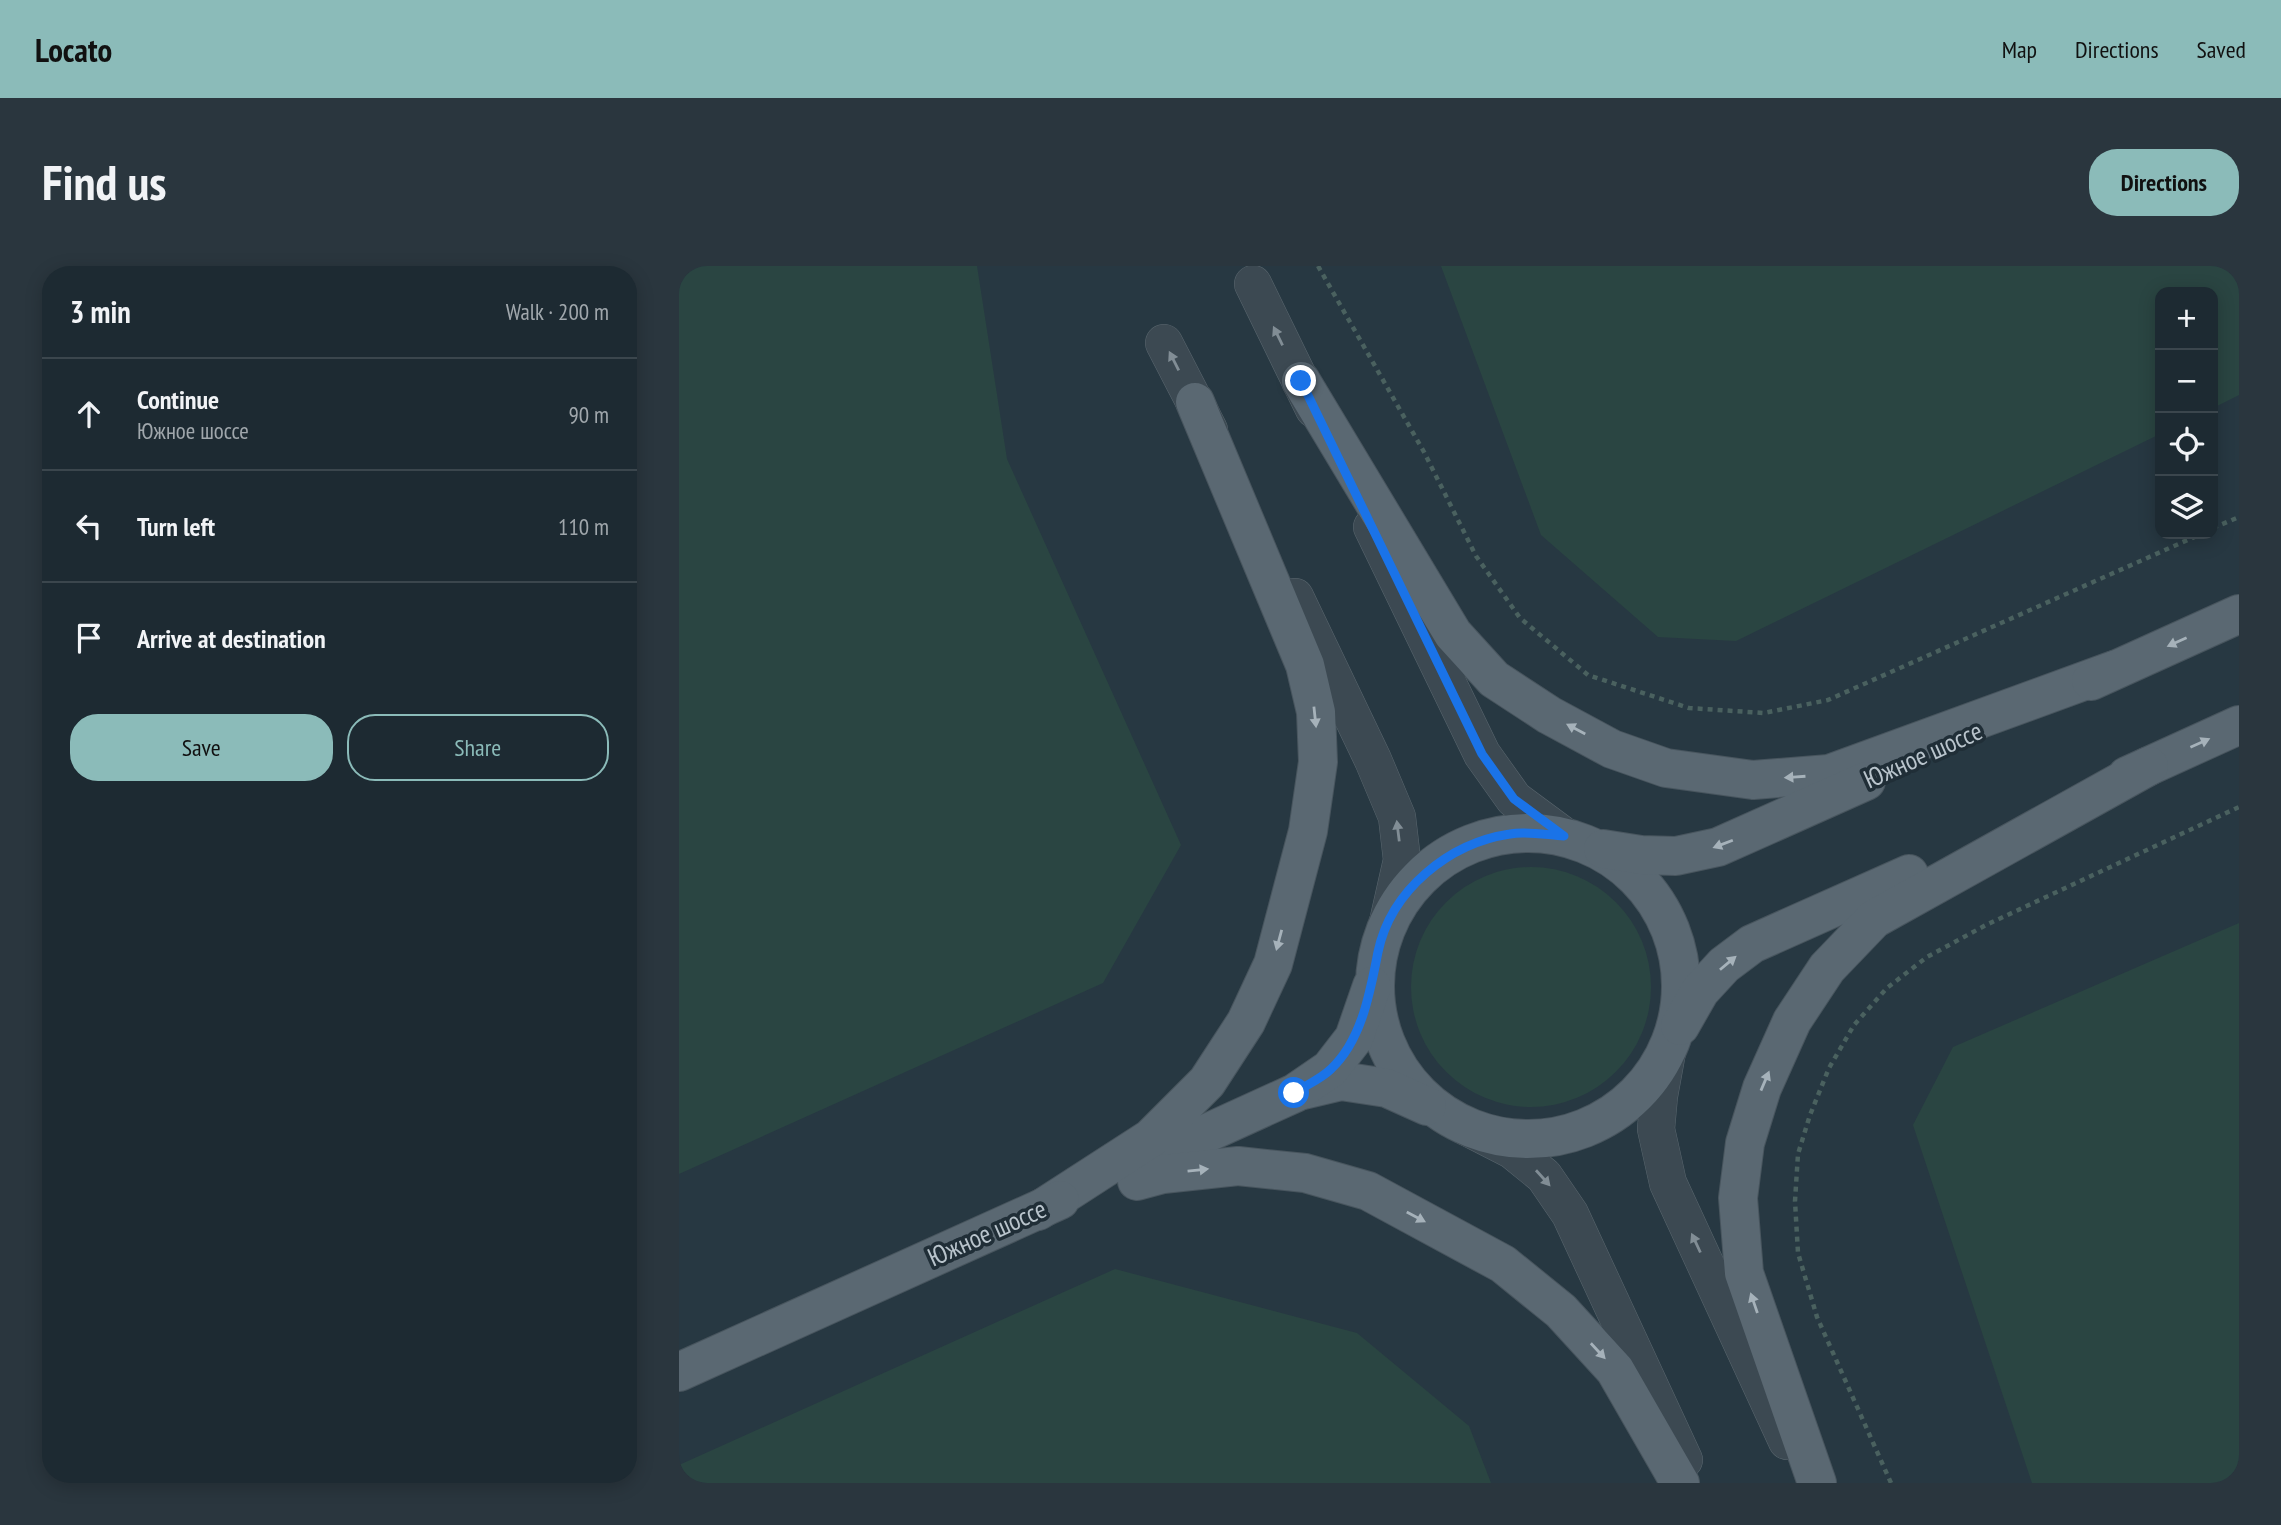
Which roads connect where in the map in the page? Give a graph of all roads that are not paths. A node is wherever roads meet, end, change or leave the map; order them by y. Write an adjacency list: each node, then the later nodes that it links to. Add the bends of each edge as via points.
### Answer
1 (1254, 285): 3 (street, one-way to 1)
2 (1164, 343): 4 (street, one-way to 2)
3 (1301, 381): 6 (main road, one-way to 3, via 1829,775 1753,780 1666,768 1612,749 1494,679 1453,634); 9 (street, via 1482,754 1514,799)
4 (1195, 402): 10 (street, one-way to 4, via 1402,860 1397,817 1291,590); 15 (main road, one-way to 15, via 1305,664 1316,712 1318,762 1308,831 1273,964 1245,1022 1207,1082 1151,1138)
5 (2239, 614): 6 (main road, Южное шоссе, one-way to 6)
6 (2114, 670): 9 (main road, Южное шоссе, one-way to 9, via 1718,847 1676,856 1641,855)
7 (2239, 726): 8 (main road, Южное шоссе, one-way to 7)
8 (2149, 766): 12 (main road, Южное шоссе, one-way to 8, via 1700,991 1752,944); 20 (main road, one-way to 8, via 1744,1273 1738,1198 1745,1143 1762,1088 1792,1021 1827,968 1874,919)
9 (1581, 842): 10 (main road, Южное шоссе, via 1511,833 1461,848 1418,879); 12 (main road, Южное шоссе, via 1634,874 1666,919 1678,949 1682,993)
10 (1388, 922): 11 (main road, Южное шоссе)
11 (1374, 980): 13 (main road, Южное шоссе, via 1354,1038 1331,1069); 14 (main road, Южное шоссе, via 1378,1018 1391,1055 1412,1087)
12 (1671, 1044): 14 (main road, Южное шоссе, via 1646,1085 1617,1112 1583,1130 1544,1139 1505,1138); 19 (street, one-way to 12, via 1668,1183 1656,1129)
13 (1294, 1093): 14 (main road, Южное шоссе, via 1341,1081 1387,1088); 15 (main road, Южное шоссе)
14 (1454, 1120): 18 (street, one-way to 18, via 1512,1150 1543,1176 1570,1214)
15 (1038, 1210): 16 (main road, Южное шоссе); 17 (main road, one-way to 17, via 1163,1174 1238,1166 1305,1172 1368,1191 1503,1264 1561,1311 1615,1370)
16 (679, 1372)
17 (1681, 1483)
18 (1695, 1483)
19 (1807, 1483)
20 (1817, 1483)

